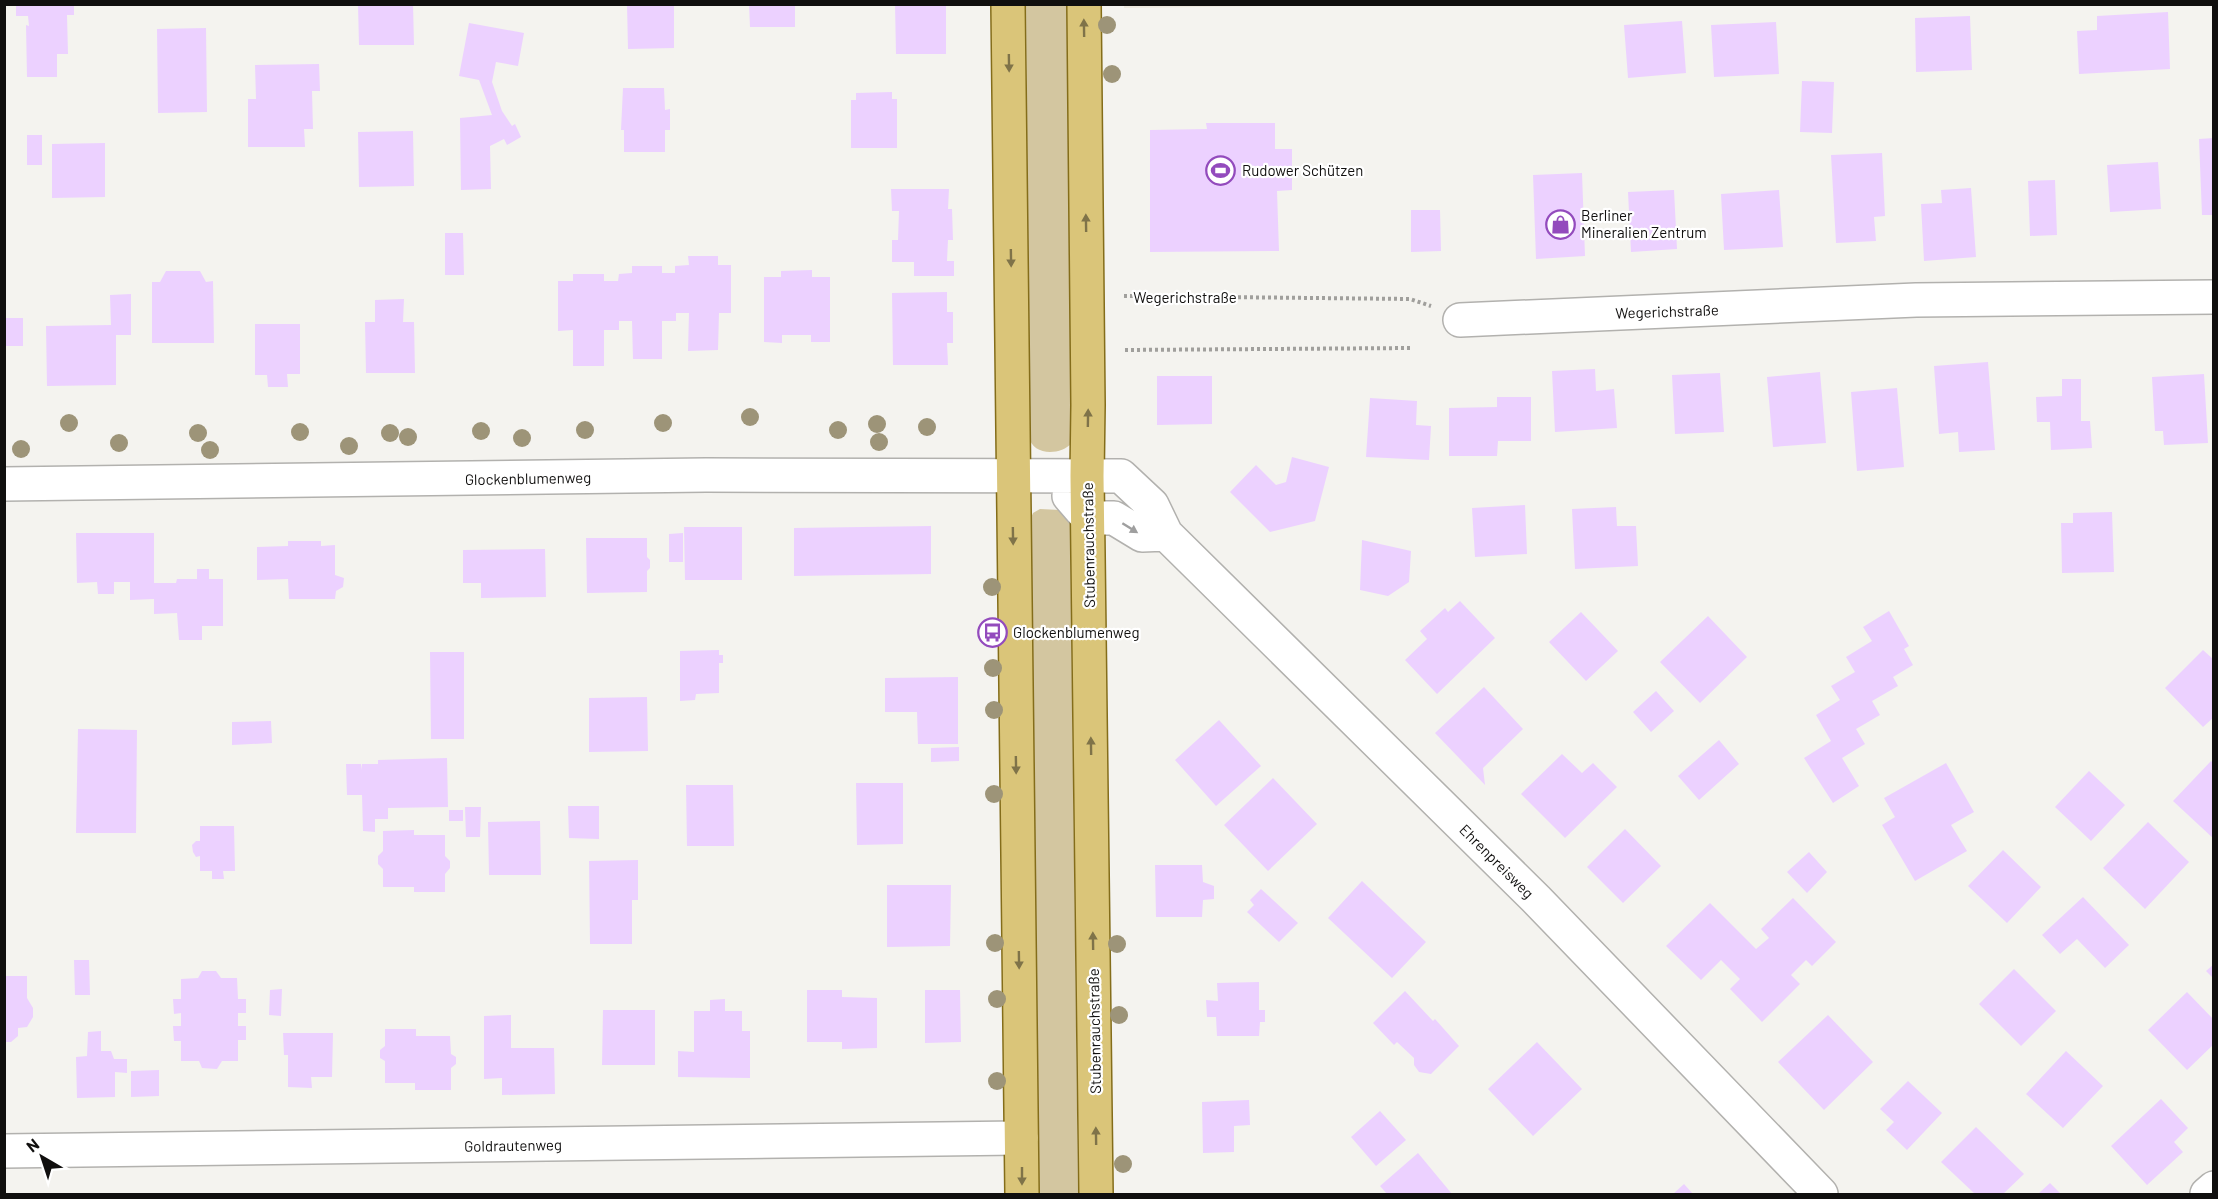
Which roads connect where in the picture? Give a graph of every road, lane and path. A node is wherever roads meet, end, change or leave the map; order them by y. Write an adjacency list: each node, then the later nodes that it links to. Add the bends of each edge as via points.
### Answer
1 (1008, 4): 10 (main road, one-way to 10)
2 (1084, 4): 9 (main road, Stubenrauchstraße, one-way to 2)
3 (1124, 296): 5 (path, Wegerichstraße, via 1410,298)
4 (2214, 297): 5 (street, Wegerichstraße, via 1916,300)
5 (1460, 320)
6 (1410, 348): 7 (path)
7 (1125, 350)
8 (1052, 476): 9 (street, Glockenblumenweg); 10 (street, Glockenblumenweg); 12 (street)
9 (1087, 476): 12 (main road, Stubenrauchstraße); 13 (street, Ehrenpreisweg, via 1121,476 1152,505)
10 (1012, 477): 11 (street, Glockenblumenweg, via 696,476); 14 (main road, one-way to 14)
11 (4, 484)
12 (1088, 518): 13 (street, one-way to 13, via 1114,518 1142,535); 18 (main road, Stubenrauchstraße, one-way to 12)
13 (1166, 534): 19 (street, Ehrenpreisweg, via 1528,891)
14 (1021, 1138): 15 (street, Goldrautenweg); 17 (main road, one-way to 17)
15 (4, 1151)
16 (2214, 1188): 20 (street)
17 (1022, 1194)
18 (1096, 1194)
19 (1821, 1194)
20 (2206, 1194)

